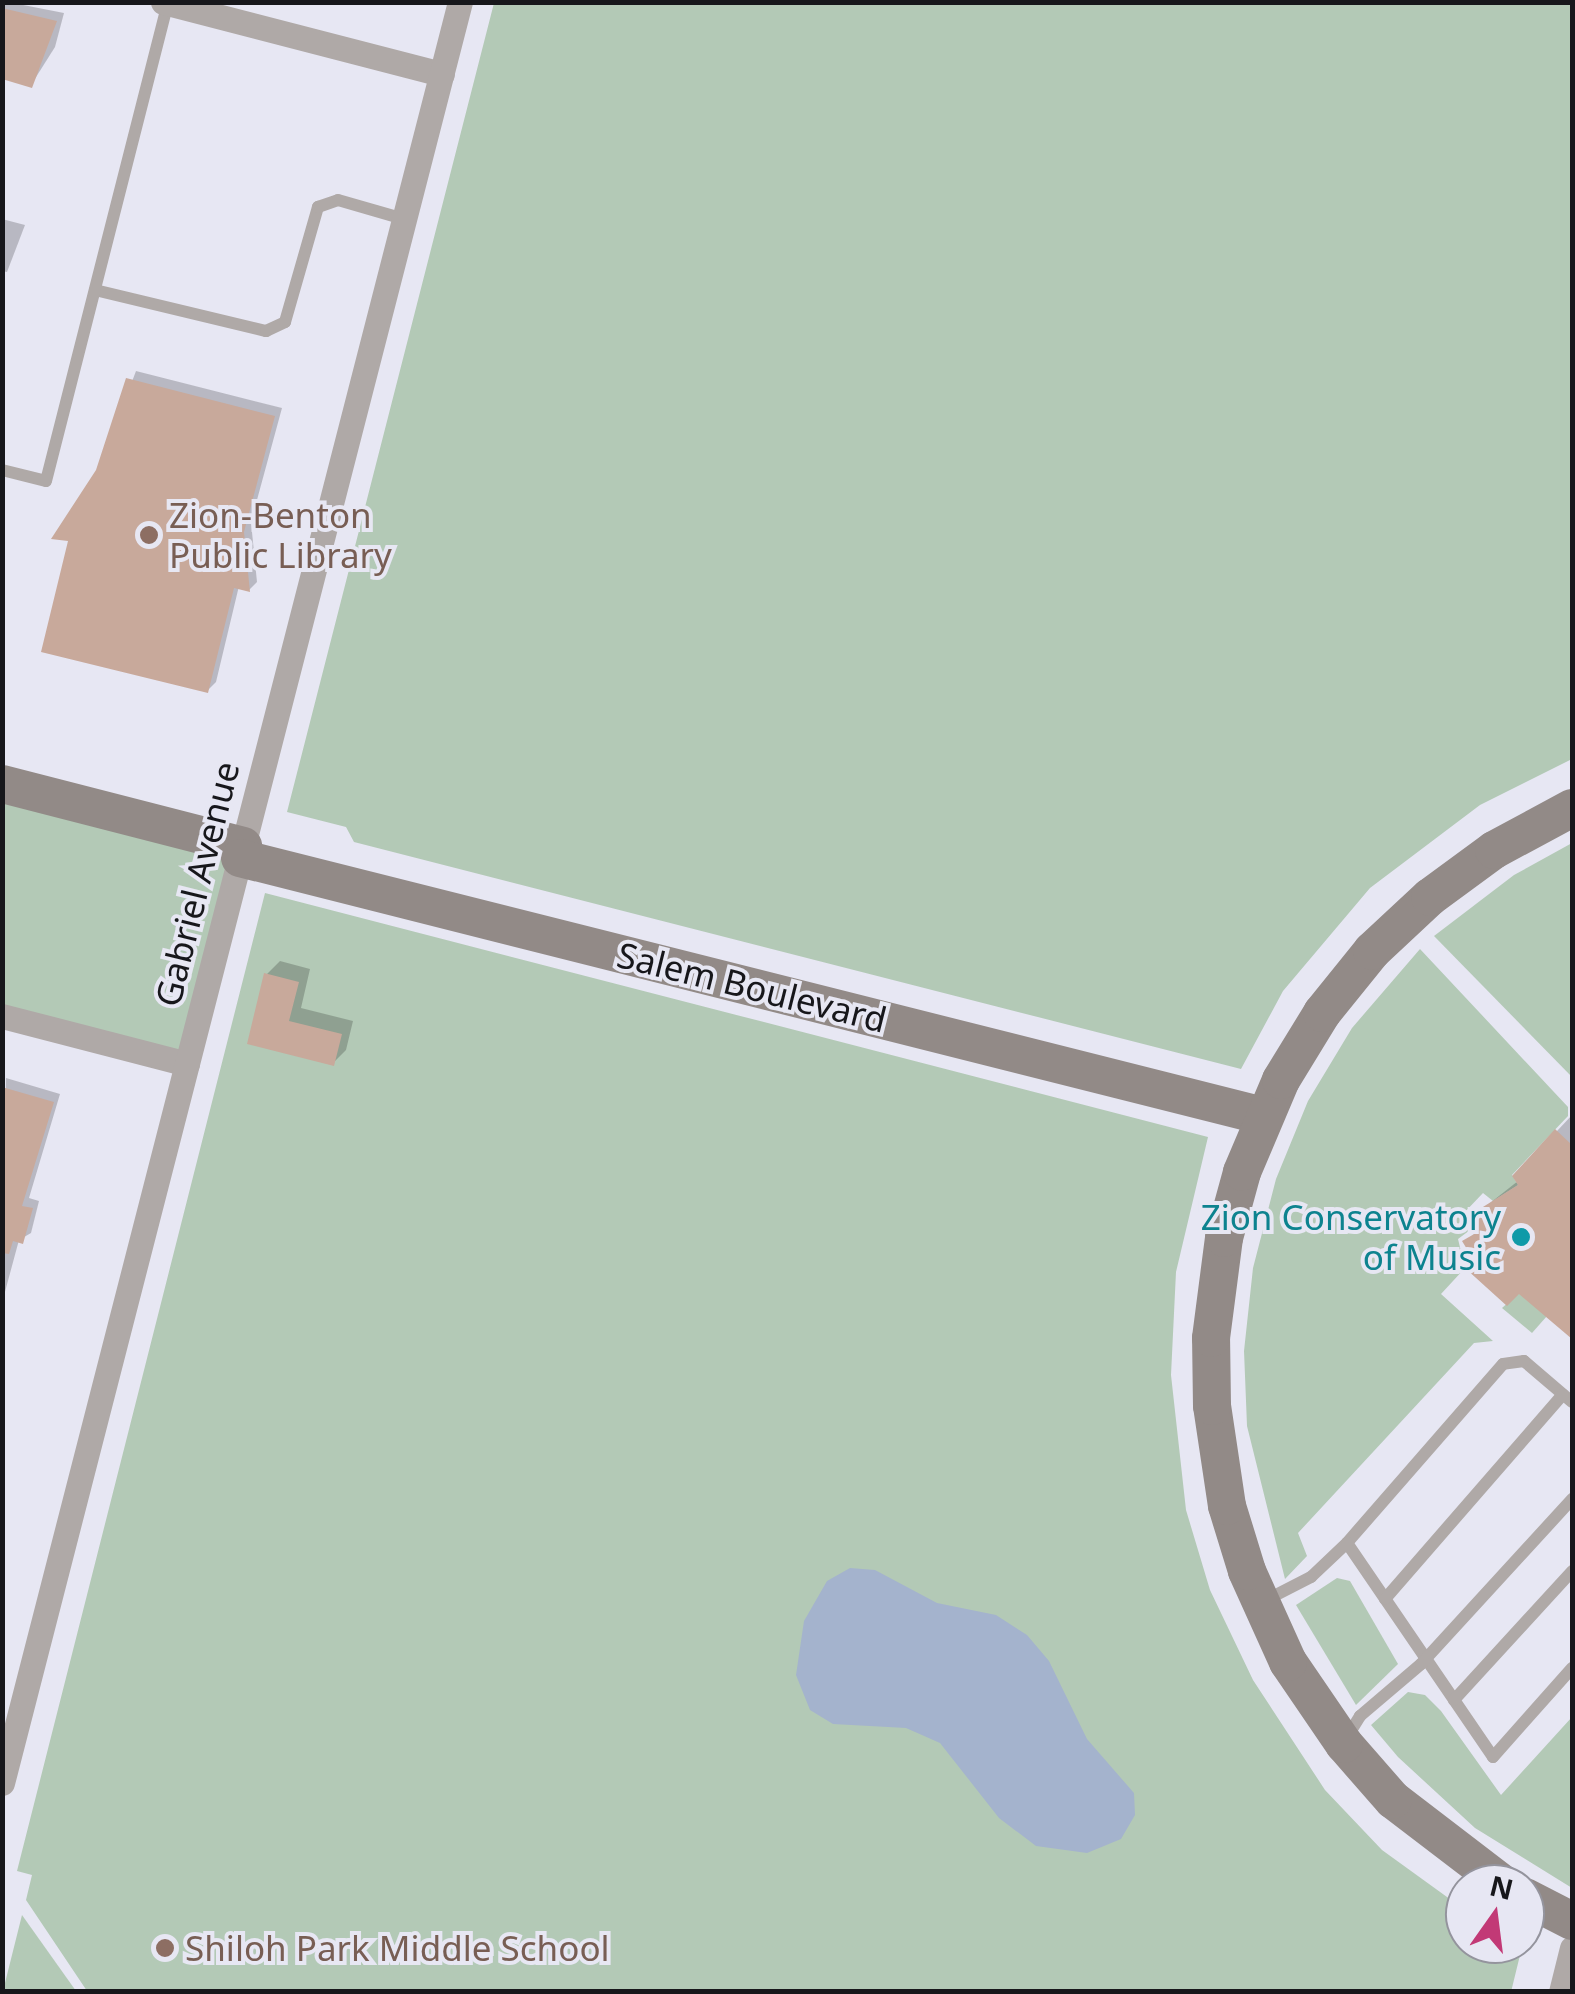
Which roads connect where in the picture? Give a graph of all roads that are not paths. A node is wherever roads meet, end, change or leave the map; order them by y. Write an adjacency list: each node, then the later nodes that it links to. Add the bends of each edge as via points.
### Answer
1 (460, 2): 3 (street, Gabriel Avenue)
2 (166, 3): 3 (street); 5 (lane)
3 (442, 74): 4 (street, Gabriel Avenue)
4 (404, 219): 5 (lane, via 338,200 318,208 284,322 266,331); 9 (street, Gabriel Avenue)
5 (95, 290): 6 (lane, via 46,481)
6 (2, 470)
7 (2, 784): 9 (street, Salem Boulevard)
8 (1572, 808): 12 (street, via 1461,872 1400,923 1322,1012)
9 (242, 852): 11 (street, Gabriel Avenue); 12 (street, Salem Boulevard)
10 (2, 1016): 11 (street)
11 (187, 1064): 23 (street, Gabriel Avenue)
12 (1263, 1116): 18 (street, via 1224,1238 1211,1372 1224,1490)
13 (1568, 1398): 15 (lane, via 1524,1362 1503,1364); 17 (lane)
14 (1572, 1499): 19 (lane)
15 (1346, 1543): 17 (lane); 18 (lane, via 1311,1576)
16 (1572, 1570): 21 (lane)
17 (1384, 1599): 19 (lane)
18 (1259, 1602): 22 (street, via 1288,1662)
19 (1426, 1659): 21 (lane); 22 (lane, via 1360,1716)
20 (1572, 1668): 21 (lane, via 1493,1757)
21 (1454, 1700)
22 (1344, 1744): 24 (street, via 1421,1825)
23 (2, 1782)
24 (1475, 1864)
25 (1545, 1907): 26 (street)
26 (1572, 1921)
27 (1572, 1948): 28 (street)
28 (1561, 1992)

